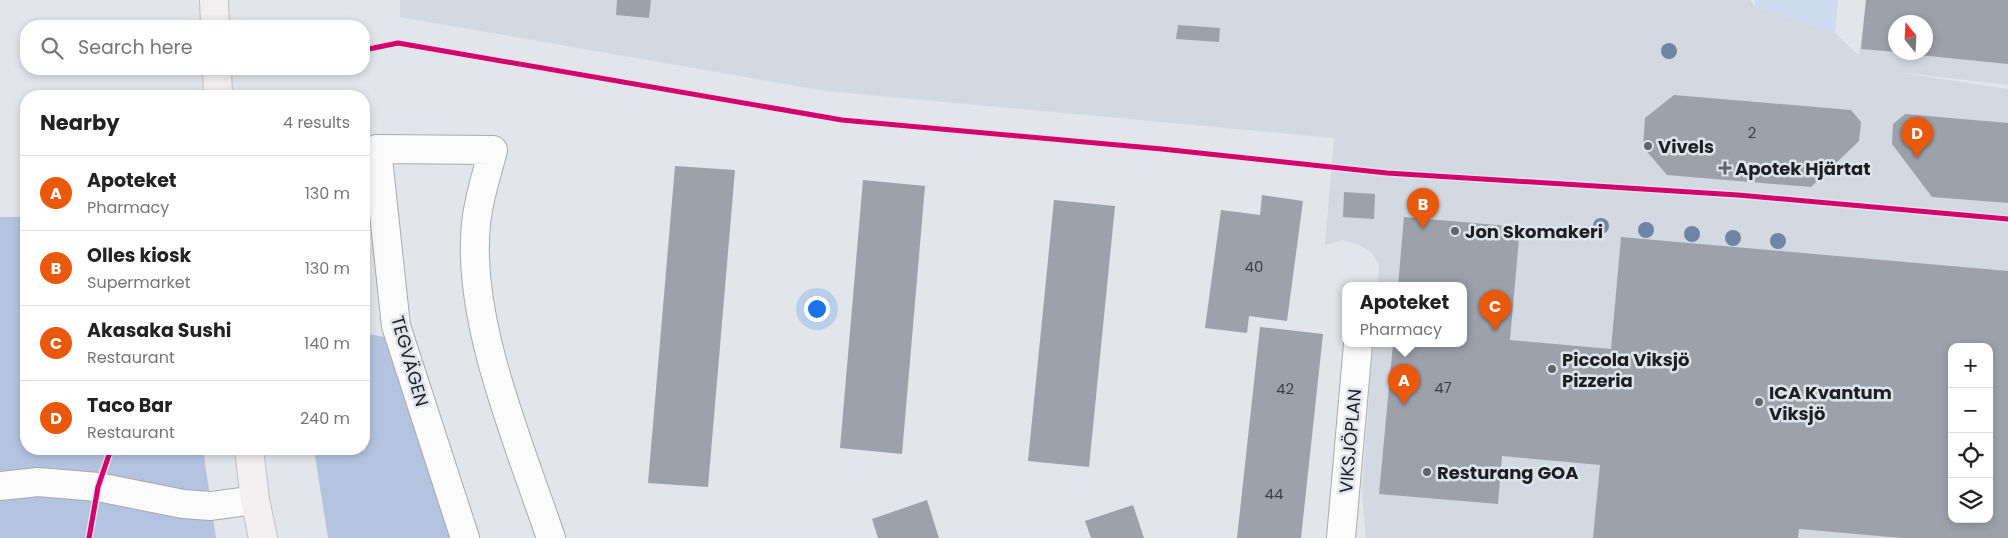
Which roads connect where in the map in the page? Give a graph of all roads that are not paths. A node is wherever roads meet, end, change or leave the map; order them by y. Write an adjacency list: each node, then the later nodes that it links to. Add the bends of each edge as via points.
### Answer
1 (214, 0): 2 (main road)
2 (215, 20)
3 (217, 75): 4 (main road)
4 (218, 90)
5 (1358, 347): 12 (street, VIKSJÖPLAN)
6 (250, 455): 8 (main road)
7 (0, 486): 8 (street, via 38,482 98,487 183,504 211,506)
8 (254, 500): 9 (main road)
9 (263, 538)
10 (465, 538): 11 (street, TEGVÄGEN, via 396,326 378,149 493,150 476,224 477,292 496,375)
11 (551, 538)
12 (1341, 538)

